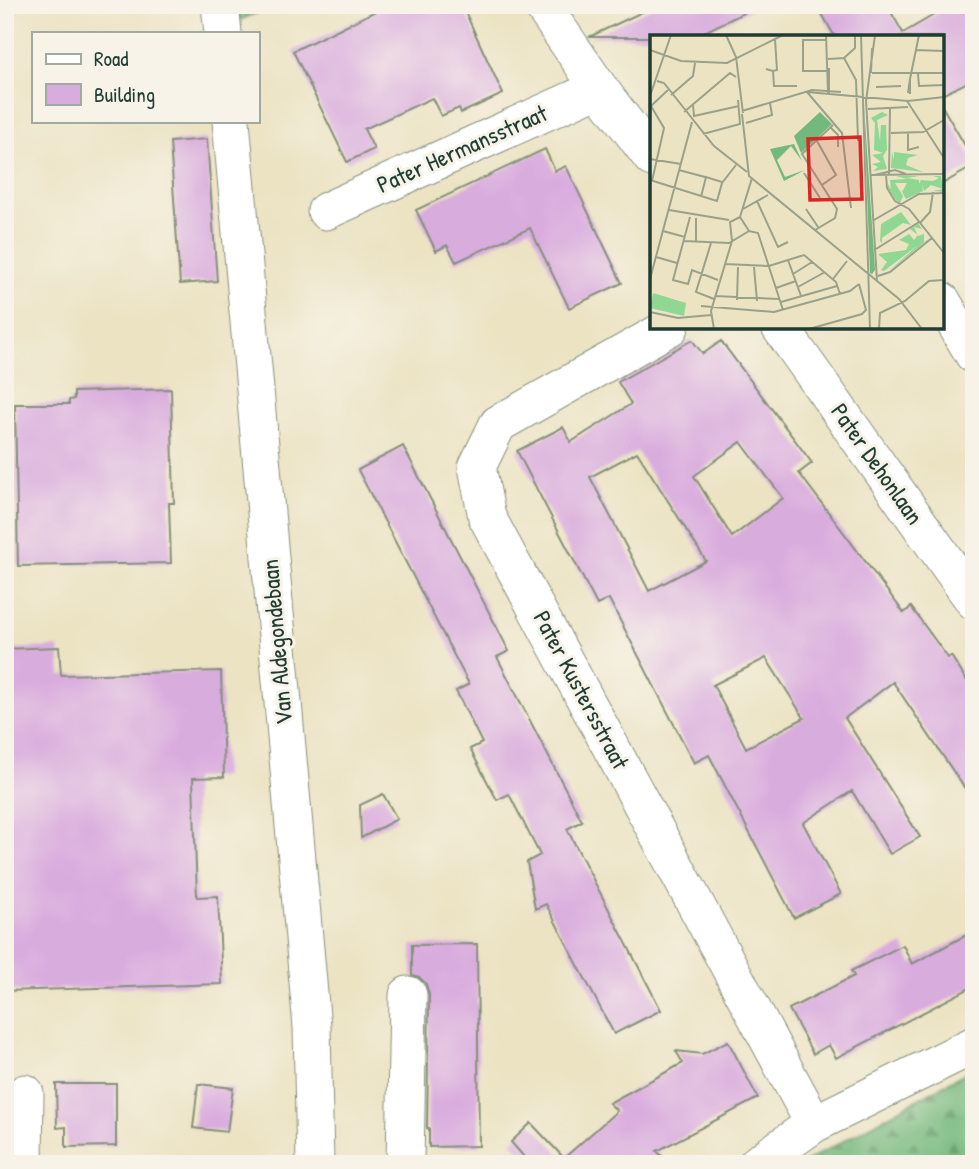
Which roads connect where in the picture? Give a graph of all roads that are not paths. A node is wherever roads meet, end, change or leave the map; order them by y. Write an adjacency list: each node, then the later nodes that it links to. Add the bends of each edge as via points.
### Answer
1 (220, 5): 3 (street)
2 (542, 5): 4 (street)
3 (223, 32)
4 (598, 88): 6 (street); 7 (street, Pater Hermansstraat)
5 (231, 122): 18 (street, Van Aldegondebaan, via 312,1027)
6 (650, 155)
7 (326, 211)
8 (944, 304): 11 (street)
9 (666, 329): 16 (street, Pater Kustersstraat, via 498,424 477,467 487,517)
10 (781, 329): 12 (street, Pater Dehonlaan)
11 (974, 355)
12 (974, 601)
13 (408, 995): 19 (street)
14 (974, 1045): 16 (street)
15 (25, 1093): 17 (street)
16 (814, 1124): 20 (street)
17 (24, 1164)
18 (315, 1164)
19 (405, 1164)
20 (757, 1164)

